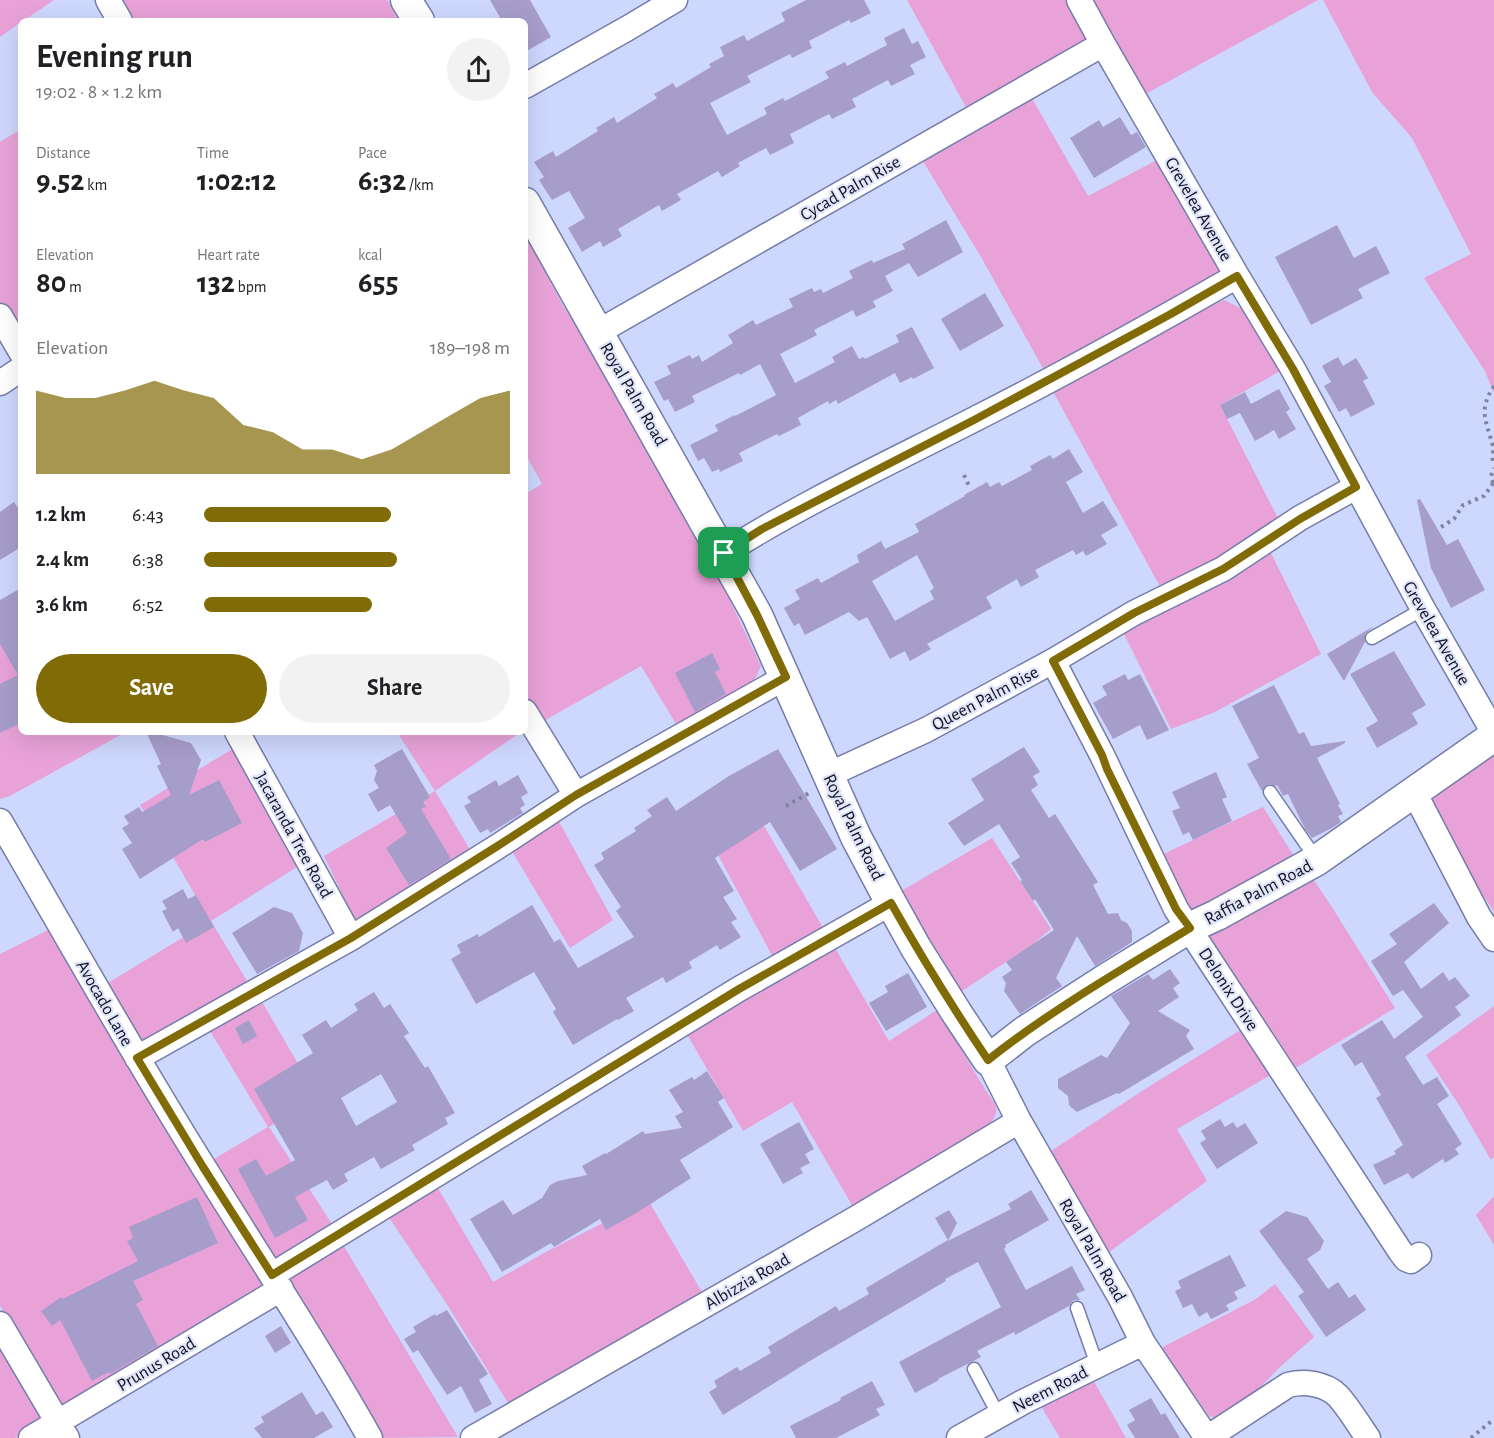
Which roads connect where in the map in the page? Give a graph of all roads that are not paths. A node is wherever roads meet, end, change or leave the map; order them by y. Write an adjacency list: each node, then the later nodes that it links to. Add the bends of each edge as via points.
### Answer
1 (108, 0): 5 (street)
2 (406, 0): 6 (street)
3 (675, 0): 8 (street)
4 (1079, 0): 7 (street, Grevelea Avenue)
5 (118, 18)
6 (417, 18)
7 (1102, 44): 10 (street, Grevelea Avenue); 12 (street, Cycad Palm Rise)
8 (528, 84)
9 (528, 208): 12 (street, Royal Palm Road)
10 (1237, 276): 16 (street, Grevelea Avenue, via 1293,369); 17 (street, via 762,529)
11 (0, 316): 13 (street)
12 (598, 332): 17 (street, Royal Palm Road)
13 (18, 347)
14 (18, 371): 15 (street)
15 (0, 383)
16 (1356, 487): 18 (street, Grevelea Avenue); 20 (street, Queen Palm Rise, via 1223,569 1134,613)
17 (724, 553): 21 (street, Royal Palm Road)
18 (1423, 609): 19 (lane); 24 (street, Grevelea Avenue)
19 (1372, 638)
20 (1053, 661): 25 (street, Queen Palm Rise, via 926,730); 32 (street, Delonix Drive, via 1176,909)
21 (786, 677): 25 (street, Royal Palm Road); 28 (street)
22 (528, 717): 28 (street)
23 (239, 735): 33 (street, Jacaranda Tree Road)
24 (1494, 735): 27 (street, Raffia Palm Road)
25 (828, 775): 31 (street, Royal Palm Road)
26 (1270, 792): 30 (lane)
27 (1414, 792): 30 (street, Raffia Palm Road); 34 (street)
28 (576, 795): 33 (street)
29 (0, 821): 35 (street, Avocado Lane)
30 (1317, 860): 32 (street, Raffia Palm Road)
31 (891, 903): 36 (street, Royal Palm Road); 39 (street, Prunus Road, via 739,989)
32 (1190, 928): 36 (street, Raffia Palm Road, via 1024,1032); 38 (street, Delonix Drive, via 1400,1251 1411,1261)
33 (351, 938): 35 (street)
34 (1494, 939)
35 (137, 1058): 39 (street, Avocado Lane)
36 (988, 1060): 37 (street, Royal Palm Road)
37 (1019, 1120): 42 (street, Royal Palm Road); 49 (street, Albizzia Road, via 855,1219)
38 (1419, 1255)
39 (276, 1282): 46 (street, Prunus Road); 48 (street, Avocado Lane)
40 (1077, 1308): 43 (lane)
41 (0, 1324): 46 (street)
42 (1143, 1342): 43 (street, Neem Road); 51 (street, Royal Palm Road)
43 (1097, 1365): 45 (street, Neem Road)
44 (974, 1369): 45 (lane)
45 (999, 1416): 50 (street, Neem Road)
46 (63, 1430): 47 (street, Prunus Road)
47 (31, 1438)
48 (370, 1438)
49 (473, 1438)
50 (959, 1438)
51 (1207, 1438): 52 (street, via 1288,1386 1299,1383 1318,1385 1337,1395)
52 (1368, 1438)

